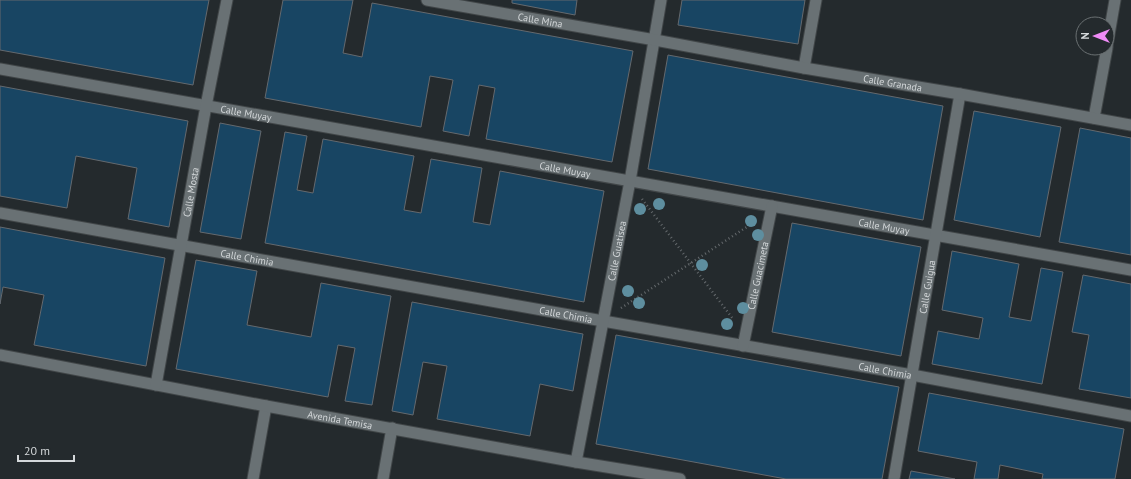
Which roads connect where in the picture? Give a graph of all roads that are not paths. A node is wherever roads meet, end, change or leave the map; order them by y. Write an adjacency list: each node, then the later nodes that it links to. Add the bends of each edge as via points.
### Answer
1 (228, 0): 12 (street, Calle Mosta)
2 (426, 0): 7 (street, Calle Mina)
3 (661, 0): 7 (street, Calle Guatisea)
4 (816, 0): 9 (street)
5 (1115, 0): 6 (street)
6 (1112, 16)
7 (655, 40): 9 (street, Calle Granada); 15 (street, Calle Guatisea)
8 (1105, 56): 13 (street)
9 (804, 68): 11 (street, Calle Granada)
10 (0, 69): 12 (street, Calle Muyay)
11 (960, 94): 13 (street, Calle Granada); 18 (street, Calle Guigua)
12 (206, 106): 15 (street, Calle Muyay); 19 (street, Calle Mosta)
13 (1094, 118): 14 (street, Calle Granada)
14 (1131, 125)
15 (630, 181): 16 (street, Calle Muyay); 21 (street, Calle Guatisea)
16 (772, 206): 18 (street, Calle Muyay); 22 (street, Calle Guacimeta)
17 (0, 213): 19 (street, Calle Chimia)
18 (937, 235): 20 (street, Calle Muyay); 24 (street, Calle Guigua)
19 (181, 245): 21 (street, Calle Chimia); 25 (street, Calle Mosta)
20 (1131, 270)
21 (603, 321): 22 (street, Calle Chimia); 29 (street, Calle Guatisea)
22 (743, 346): 24 (street, Calle Chimia)
23 (0, 355): 25 (street, Avenida Temisa)
24 (912, 375): 27 (street, Calle Chimia); 33 (street, Calle Guigua)
25 (156, 385): 26 (street, Avenida Temisa)
26 (266, 406): 28 (street, Avenida Temisa); 30 (street)
27 (1131, 416)
28 (392, 428): 29 (street, Avenida Temisa); 31 (street)
29 (576, 462): 32 (street, Avenida Temisa)
30 (253, 479)
31 (383, 479)
32 (680, 479)
33 (894, 479)

